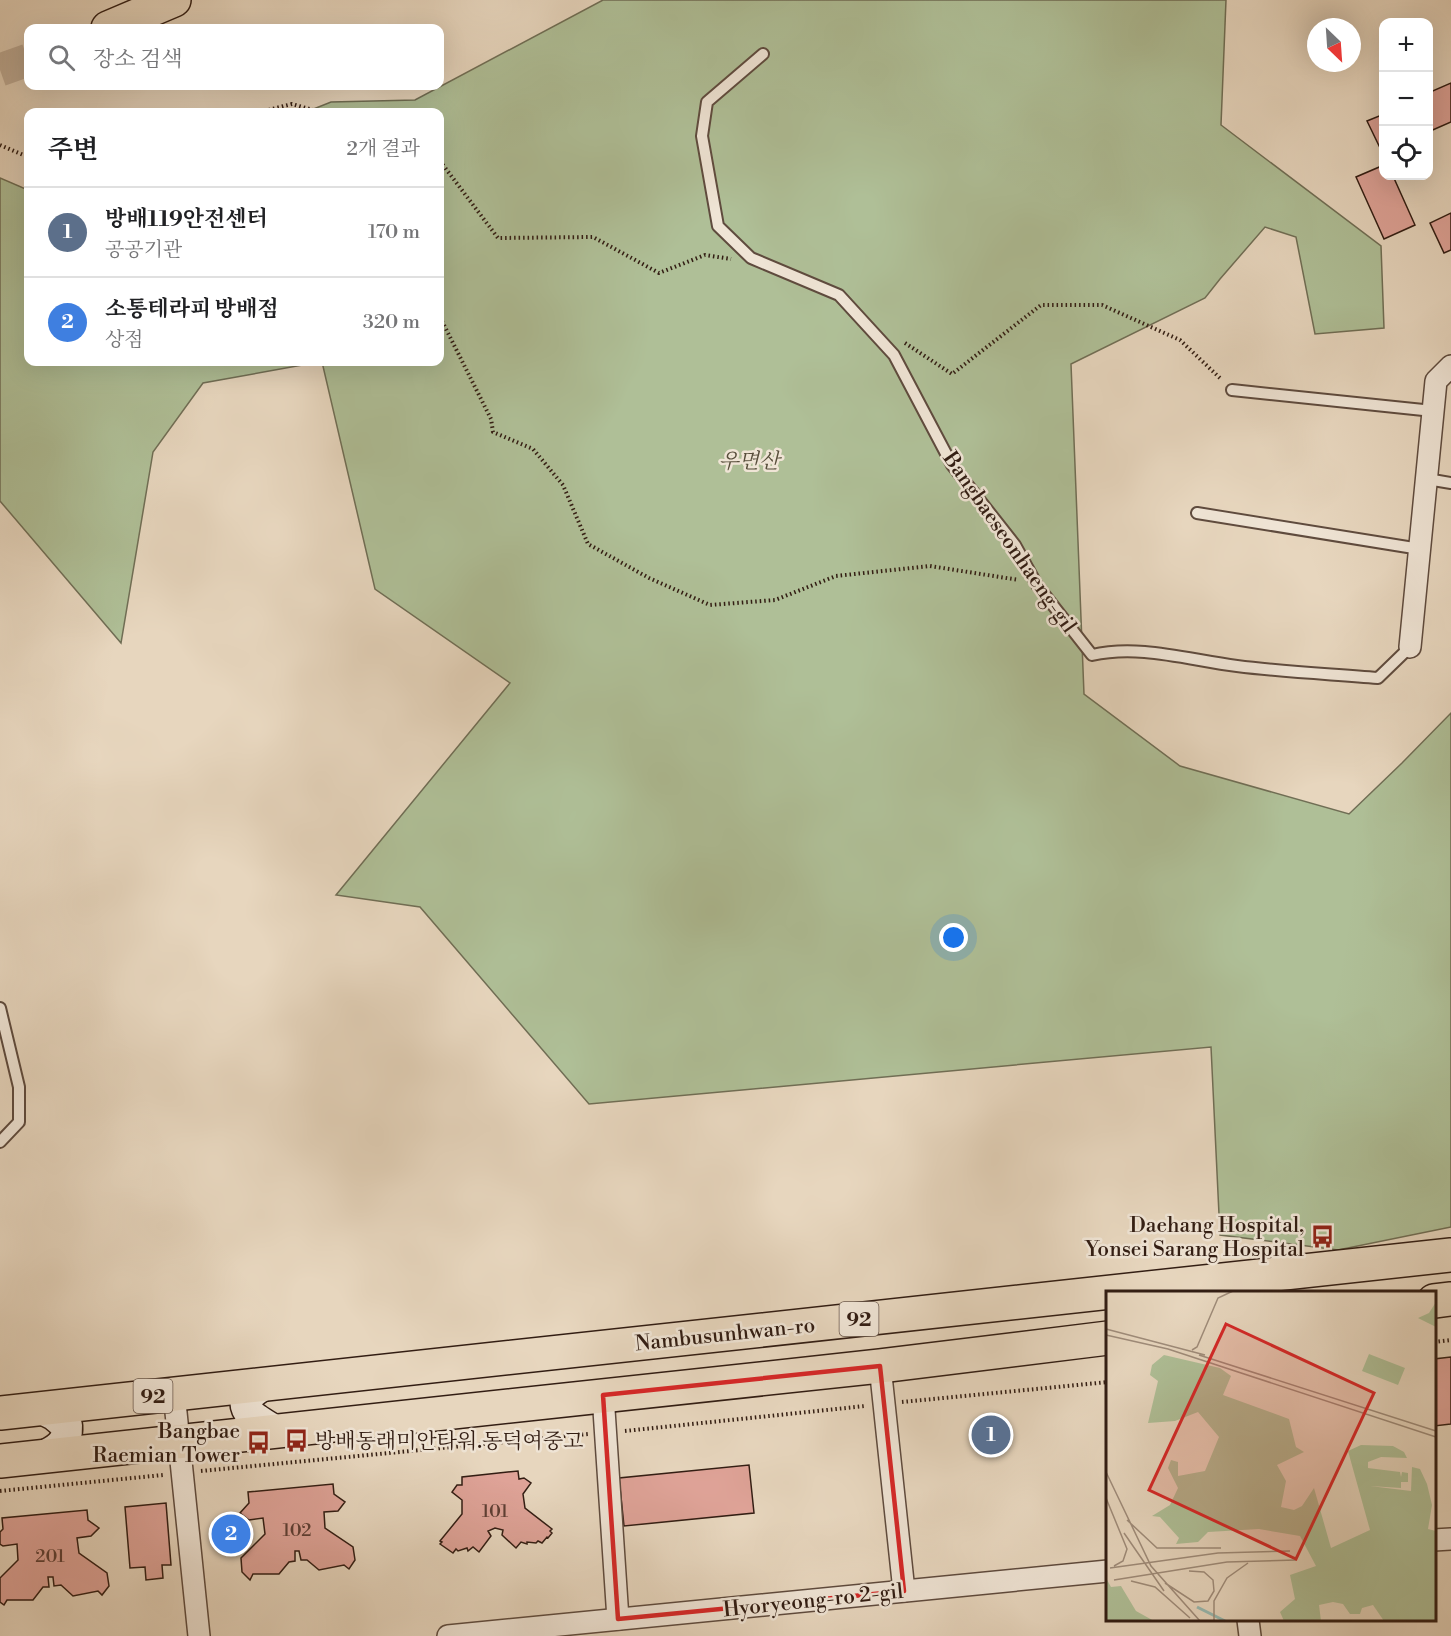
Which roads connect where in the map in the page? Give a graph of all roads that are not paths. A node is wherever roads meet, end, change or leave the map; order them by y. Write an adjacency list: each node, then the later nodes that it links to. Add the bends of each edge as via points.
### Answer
1 (174, 0): 2 (main road)
2 (117, 24)
3 (763, 54): 11 (lane, Bangbaeseonhaeng-gil, via 707,102 702,136 718,226 751,258 839,295 894,355 952,465 1015,545 1037,585 1092,655 1108,651 1176,655 1236,666 1378,678)
4 (1451, 366): 6 (street, Bangbaeseonhaeng-gil, via 1436,381)
5 (1232, 390): 6 (lane)
6 (1433, 411): 7 (street, Bangbaeseonhaeng-gil)
7 (1427, 479): 8 (lane); 10 (street, Bangbaeseonhaeng-gil)
8 (1451, 483)
9 (1197, 513): 10 (lane)
10 (1420, 549): 11 (street, Bangbaeseonhaeng-gil)
11 (1410, 647)
12 (0, 1008): 13 (lane, via 19,1087 19,1122)
13 (0, 1142)
14 (1451, 1255): 15 (main road, Nambusunhwan-ro / 92)
15 (1120, 1291)
16 (1106, 1293): 21 (main road, Nambusunhwan-ro / 92)
17 (1451, 1299): 18 (main road)
18 (1436, 1301)
19 (1106, 1338): 20 (main road, 92)
20 (880, 1366): 23 (main road, 92); 33 (street)
21 (266, 1384): 22 (main road, Nambusunhwan-ro / 92); 26 (main road, via 254,1390 245,1403 252,1416)
22 (174, 1393): 24 (main road, Nambusunhwan-ro / 92); 27 (street)
23 (603, 1395): 26 (main road, 92); 34 (street)
24 (40, 1408): 25 (main road, Nambusunhwan-ro / 92); 28 (main road, via 67,1426 68,1435 65,1442)
25 (0, 1413)
26 (274, 1430): 27 (main road, 92)
27 (178, 1441): 28 (main road, 92); 36 (street)
28 (43, 1456): 29 (main road, 92)
29 (0, 1461)
30 (1451, 1539): 31 (street)
31 (1436, 1540)
32 (1106, 1571): 33 (street, Hyoryeong-ro 2-gil)
33 (904, 1590): 34 (street, Hyoryeong-ro 2-gil)
34 (618, 1619): 37 (street, Hyoryeong-ro 2-gil)
35 (1248, 1621): 38 (street)
36 (199, 1636)
37 (448, 1636)
38 (1250, 1636)

